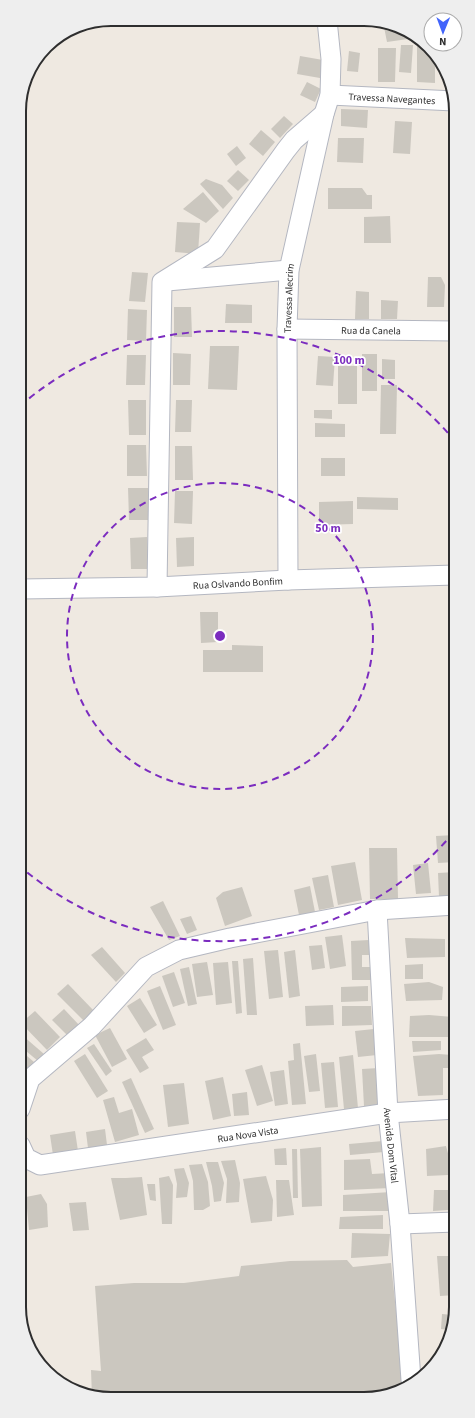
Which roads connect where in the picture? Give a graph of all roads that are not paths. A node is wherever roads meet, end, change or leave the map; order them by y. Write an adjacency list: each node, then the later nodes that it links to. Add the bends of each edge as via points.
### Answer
1 (328, 26): 2 (street, Travessa Alecrim, via 331,59)
2 (330, 95): 3 (street, Travessa Navegantes); 4 (street, Travessa Alecrim)
3 (448, 101)
4 (324, 114): 5 (street, Travessa Alecrim); 6 (street, via 294,140 215,249)
5 (289, 270): 6 (street); 7 (street, Travessa Alecrim)
6 (162, 282): 11 (street)
7 (287, 329): 8 (street, Rua da Canela); 10 (street, Travessa Alecrim)
8 (449, 330)
9 (449, 575): 10 (street, Rua Oslvando Bonfim)
10 (288, 580): 11 (street, Rua Oslvando Bonfim)
11 (157, 586): 12 (street, Rua Oslvando Bonfim)
12 (26, 588)
13 (449, 905): 14 (street)
14 (377, 910): 15 (street, via 179,950 146,967 92,1026 30,1079); 17 (street, Avenida Dom Vital)
15 (26, 1091)
16 (449, 1109): 17 (street, Rua Nova Vista)
17 (388, 1113): 18 (street, Rua Nova Vista, via 40,1165); 20 (street, Avenida Dom Vital)
18 (26, 1158)
19 (449, 1222): 20 (street)
20 (400, 1224): 21 (street, Avenida Dom Vital)
21 (411, 1378)

